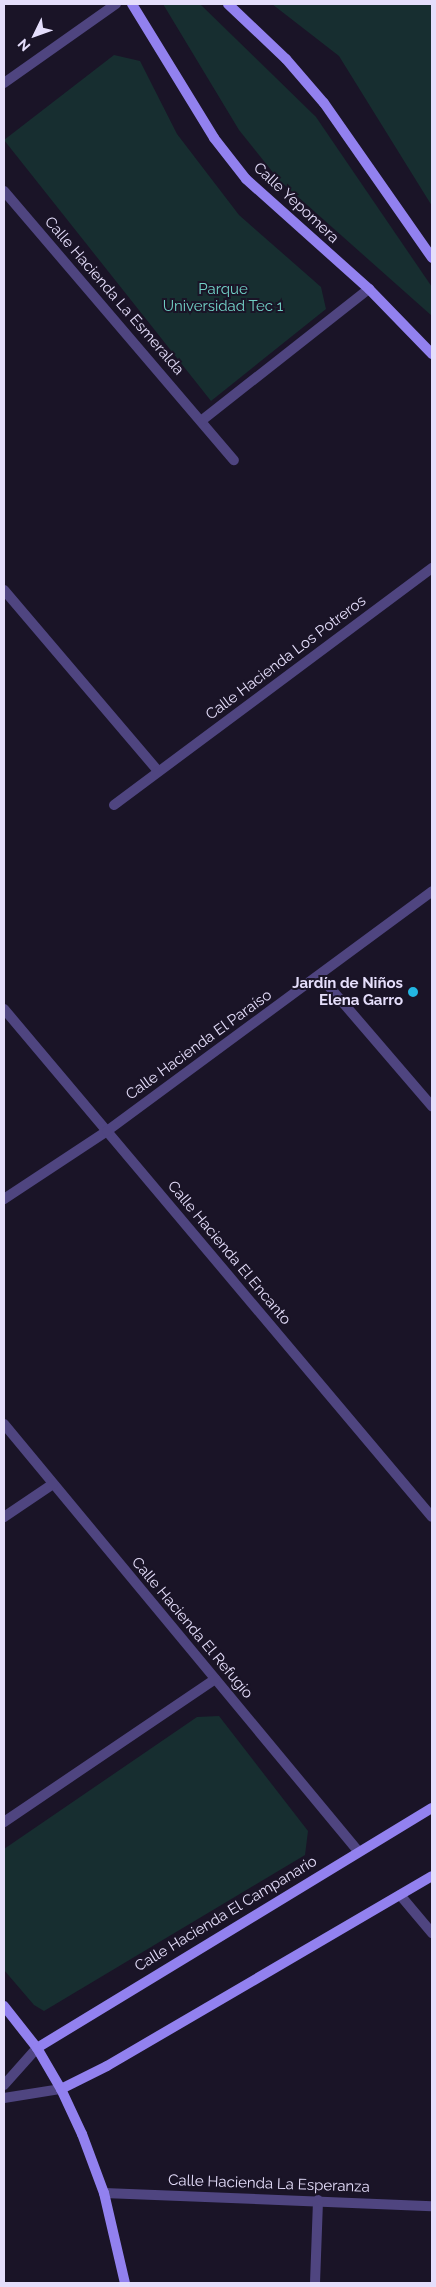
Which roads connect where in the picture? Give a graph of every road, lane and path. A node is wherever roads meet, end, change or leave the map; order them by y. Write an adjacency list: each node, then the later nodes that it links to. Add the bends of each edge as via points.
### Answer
1 (116, 4): 4 (street)
2 (132, 4): 7 (street, Calle Yepomera, via 214,138 246,179)
3 (228, 4): 6 (street, via 286,59 324,103)
4 (4, 83)
5 (4, 191): 9 (street, Calle Hacienda La Esmeralda)
6 (431, 254)
7 (369, 290): 8 (street, Calle Yepomera); 9 (street)
8 (432, 354)
9 (201, 421): 10 (street, Calle Hacienda La Esmeralda)
10 (234, 460)
11 (432, 568): 13 (street, Calle Hacienda Los Potreros)
12 (4, 590): 13 (street)
13 (158, 771): 14 (street, Calle Hacienda Los Potreros)
14 (114, 805)
15 (432, 892): 16 (street, Calle Hacienda El Paraíso)
16 (320, 976): 18 (street); 19 (street, Calle Hacienda El Paraíso)
17 (4, 1009): 19 (street, Calle Hacienda El Encanto)
18 (432, 1106)
19 (107, 1131): 20 (street, Calle Hacienda El Paraíso); 24 (street, Calle Hacienda El Encanto)
20 (4, 1199)
21 (4, 1424): 22 (street, Calle Hacienda El Refugio)
22 (53, 1484): 23 (street); 25 (street, Calle Hacienda El Refugio)
23 (4, 1516)
24 (432, 1517)
25 (215, 1679): 27 (street); 28 (street, Calle Hacienda El Refugio)
26 (432, 1808): 28 (street, Calle Hacienda El Campanario)
27 (4, 1822)
28 (358, 1851): 33 (street, Calle Hacienda El Campanario)
29 (432, 1876): 30 (street)
30 (400, 1895): 31 (street); 35 (street, via 107,2066)
31 (432, 1933)
32 (4, 2006): 33 (street)
33 (37, 2048): 34 (street); 35 (street)
34 (4, 2085)
35 (61, 2089): 36 (street); 37 (street)
36 (4, 2098)
37 (104, 2193): 38 (street, Calle Hacienda La Esperanza); 40 (street)
38 (318, 2200): 39 (street, Calle Hacienda La Esperanza); 41 (street)
39 (432, 2206)
40 (126, 2283)
41 (316, 2283)

